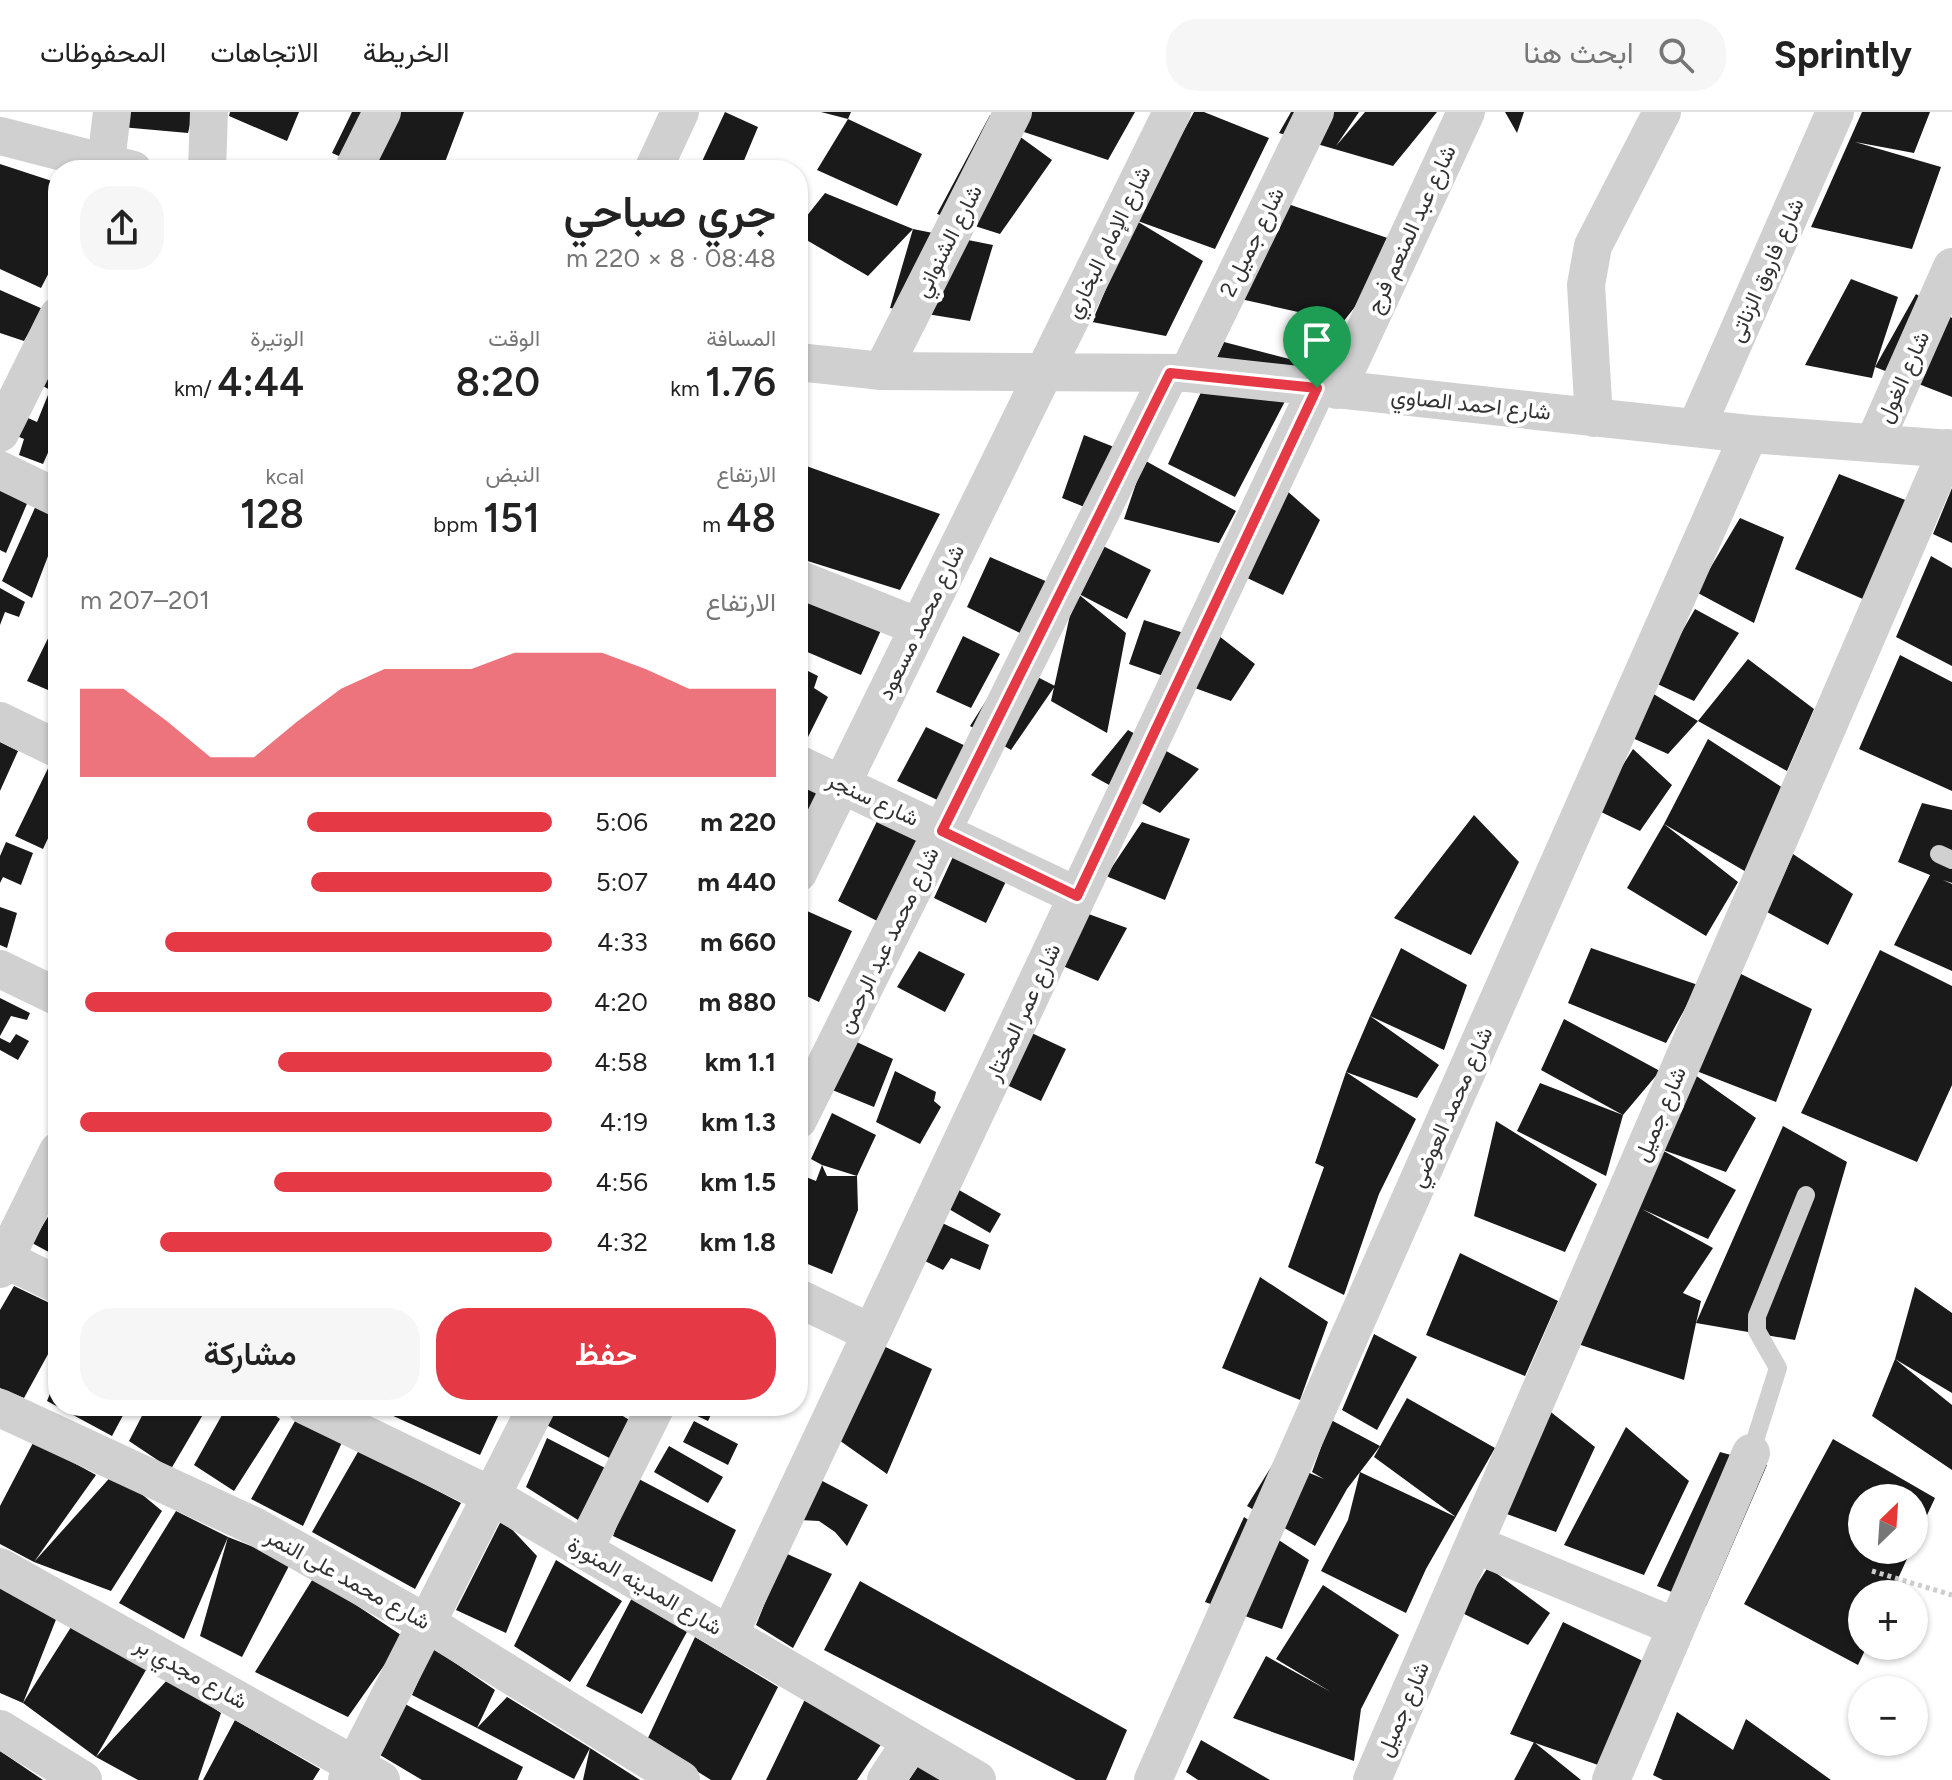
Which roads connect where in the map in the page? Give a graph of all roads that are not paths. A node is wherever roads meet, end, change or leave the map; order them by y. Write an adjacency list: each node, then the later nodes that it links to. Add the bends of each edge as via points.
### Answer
1 (112, 112): 13 (street)
2 (209, 112): 14 (street)
3 (382, 112): 15 (street)
4 (680, 112): 16 (street)
5 (1013, 112): 20 (street, شارع الشنواني)
6 (1172, 112): 21 (street, شارع الإمام البخاري)
7 (1315, 112): 22 (street, شارع جميل 2)
8 (1466, 112): 23 (street, شارع عبد المنعم فرج)
9 (1662, 112): 24 (street, via 1593,246 1586,285)
10 (1835, 112): 25 (street, شارع فاروق الزناتى)
11 (0, 136): 12 (street)
12 (93, 160)
13 (122, 160)
14 (207, 160)
15 (358, 160)
16 (658, 160)
17 (1952, 267): 28 (street, شارع الغول)
18 (48, 336): 26 (street)
19 (808, 363): 20 (street, شارع احمد الصاوي)
20 (882, 371): 21 (street, شارع احمد الصاوي)
21 (1045, 372): 22 (street, شارع احمد الصاوي); 33 (street, شارع محمد مسعود)
22 (1179, 373): 23 (street, شارع احمد الصاوي); 38 (street, شارع محمد عبد الرحمن)
23 (1327, 389): 24 (street, شارع احمد الصاوي); 40 (street, شارع عمر المختار)
24 (1594, 418): 25 (street, شارع احمد الصاوي)
25 (1696, 428): 27 (street, شارع احمد الصاوي)
26 (0, 433)
27 (1749, 434): 28 (street, شارع احمد الصاوي); 70 (street, شارع محمد العوضي)
28 (1874, 443): 29 (street, شارع احمد الصاوي)
29 (1950, 449): 57 (street, شارع جميل)
30 (0, 470): 31 (street)
31 (48, 493)
32 (808, 583): 33 (street)
33 (919, 627): 37 (street, شارع محمد مسعود)
34 (0, 721): 35 (street)
35 (48, 744)
36 (808, 769): 37 (street, شارع سنجر)
37 (841, 785): 38 (street, شارع سنجر); 39 (street, شارع محمد مسعود)
38 (942, 831): 40 (street, شارع سنجر); 43 (street, شارع محمد عبد الرحمن)
39 (808, 853)
40 (1077, 896): 50 (street, شارع عمر المختار)
41 (0, 969): 42 (street)
42 (48, 992)
43 (808, 1100)
44 (48, 1166): 46 (street)
45 (1806, 1195): 55 (lane, via 1757,1316 1757,1331 1778,1368)
46 (11, 1220): 47 (street)
47 (2, 1264): 48 (street)
48 (48, 1281)
49 (808, 1303): 50 (street)
50 (871, 1333): 62 (street, شارع عمر المختار)
51 (0, 1408): 60 (street, شارع محمد على النمر, via 256,1527)
52 (327, 1416): 56 (street, شارع المدينه المنورة)
53 (532, 1416): 56 (street)
54 (651, 1416): 58 (street)
55 (1751, 1453): 61 (street)
56 (492, 1496): 58 (street, شارع المدينه المنورة); 60 (street)
57 (1474, 1544): 61 (street); 71 (street, شارع جميل)
58 (584, 1550): 62 (street, شارع المدينه المنورة)
59 (0, 1567): 65 (street, شارع مجدي بر)
60 (428, 1624): 65 (street); 67 (street, شارع محمد على النمر)
61 (1676, 1627): 72 (street)
62 (729, 1635): 64 (street, شارع المدينه المنورة)
63 (0, 1729): 66 (street)
64 (911, 1742): 68 (street); 69 (street, شارع المدينه المنورة)
65 (361, 1775)
66 (83, 1780)
67 (681, 1780)
68 (886, 1780)
69 (977, 1780)
70 (1153, 1780)
71 (1372, 1780)
72 (1611, 1780)

